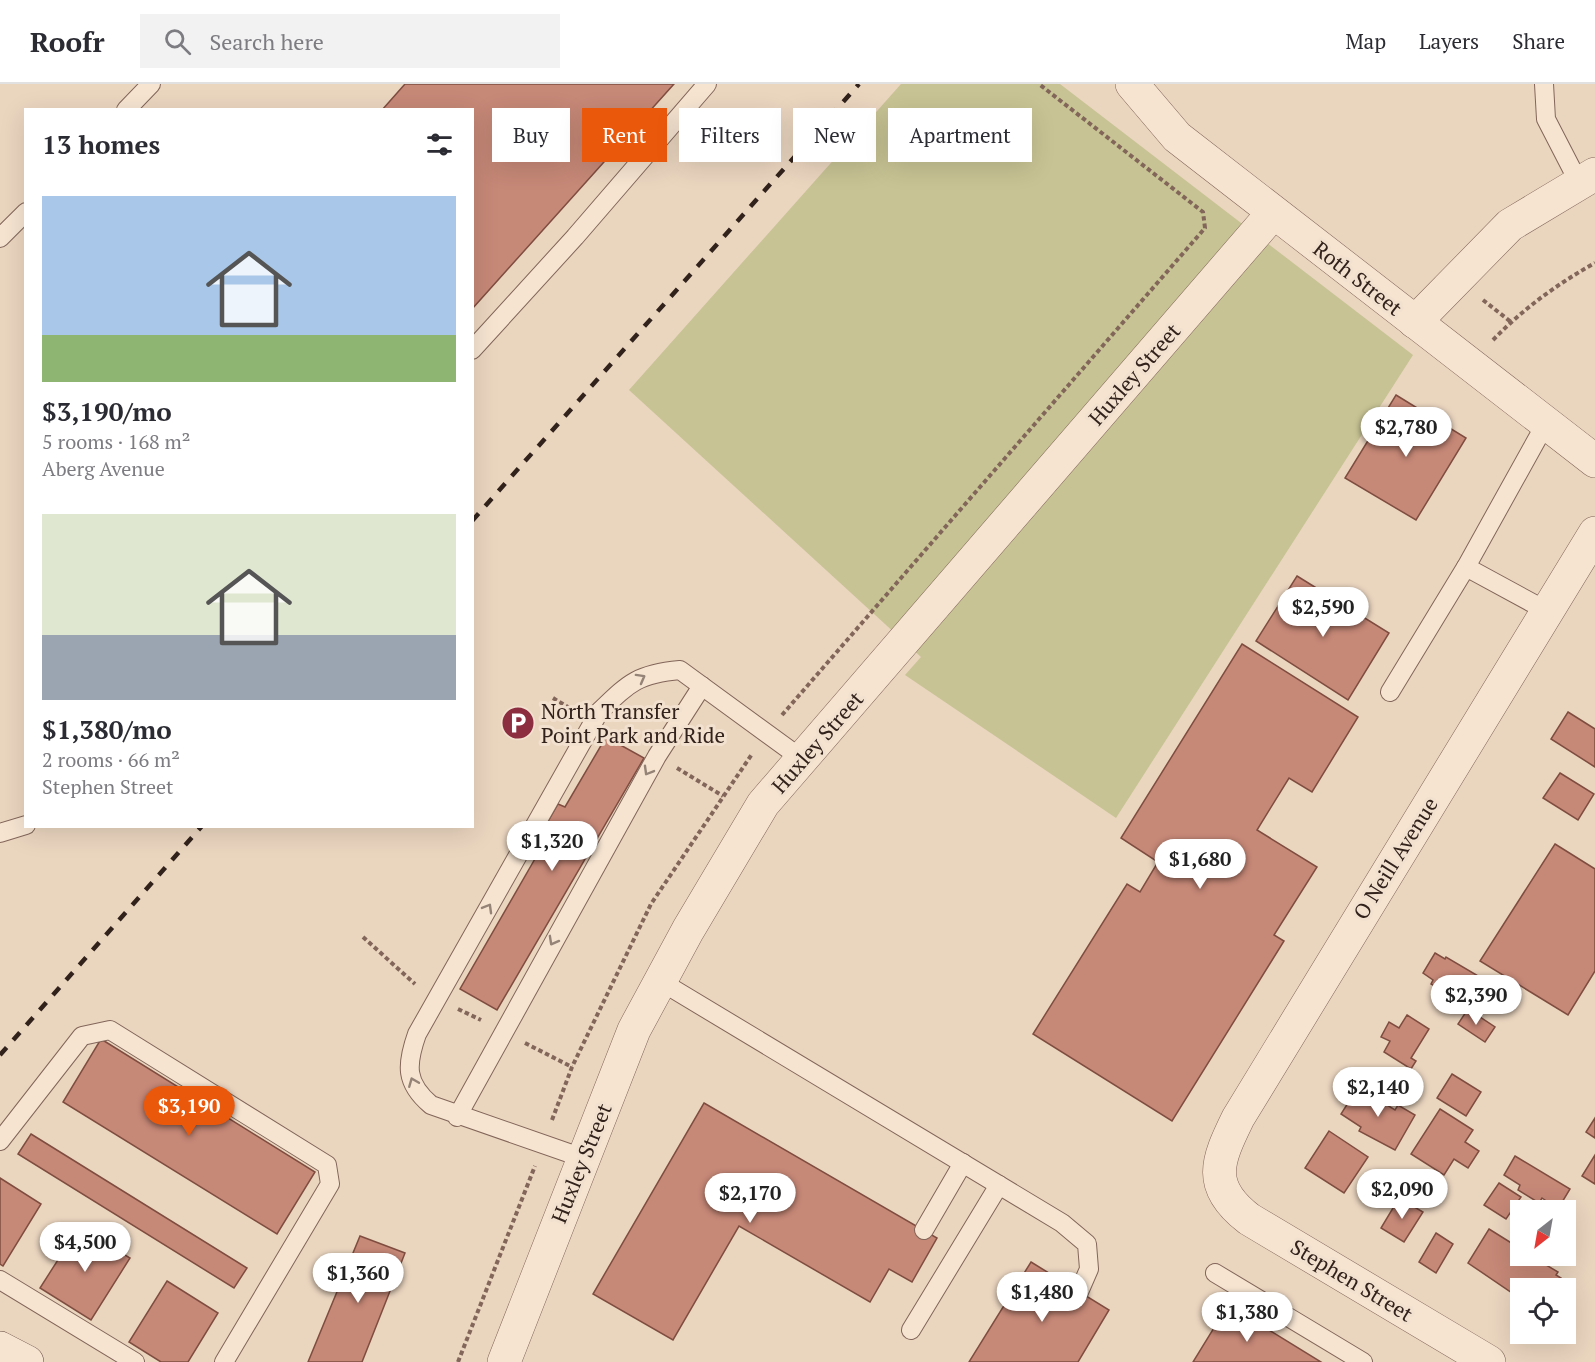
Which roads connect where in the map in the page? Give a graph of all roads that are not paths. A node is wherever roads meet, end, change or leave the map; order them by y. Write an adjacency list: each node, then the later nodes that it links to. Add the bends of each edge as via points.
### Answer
1 (151, 84): 5 (lane)
2 (707, 84): 11 (lane)
3 (1132, 84): 7 (street, Roth Street, via 1177,137)
4 (1544, 84): 6 (lane, via 1546,119)
5 (128, 108)
6 (1587, 178): 10 (street, via 1510,225)
7 (1273, 213): 10 (street, Roth Street); 19 (street, Huxley Street)
8 (24, 214): 9 (lane)
9 (0, 238)
10 (1415, 322): 12 (street, Roth Street)
11 (474, 348)
12 (1546, 423): 13 (street, Roth Street); 15 (lane)
13 (1595, 461)
14 (1595, 533): 16 (street, O Neill Avenue)
15 (1466, 567): 16 (lane); 18 (lane)
16 (1547, 611): 28 (street, O Neill Avenue, via 1238,1118 1218,1171)
17 (702, 687): 19 (lane); 23 (lane, one-way to 23, via 646,776); 23 (lane, one-way to 17, via 431,1106 418,1095 409,1073 417,1034 599,712 626,687 651,673 680,670)
18 (1390, 692)
19 (802, 759): 22 (street, Huxley Street, via 763,804)
20 (24, 826): 21 (lane)
21 (0, 833)
22 (660, 981): 25 (street, Huxley Street, via 634,1030); 26 (lane)
23 (457, 1116): 25 (lane)
24 (0, 1141): 37 (lane, via 82,1036 110,1030 327,1165 330,1184)
25 (583, 1158): 38 (street, Huxley Street)
26 (963, 1163): 27 (lane); 29 (lane)
27 (999, 1185): 32 (lane, via 1062,1223 1087,1245 1089,1269); 33 (lane)
28 (1223, 1191): 40 (street, Stephen Street, via 1249,1219)
29 (924, 1230)
30 (1215, 1273): 39 (lane)
31 (0, 1280): 36 (lane)
32 (1078, 1292)
33 (911, 1330)
34 (0, 1348): 35 (street)
35 (27, 1362)
36 (135, 1362)
37 (224, 1362)
38 (504, 1362)
39 (1363, 1362)
40 (1489, 1362)

